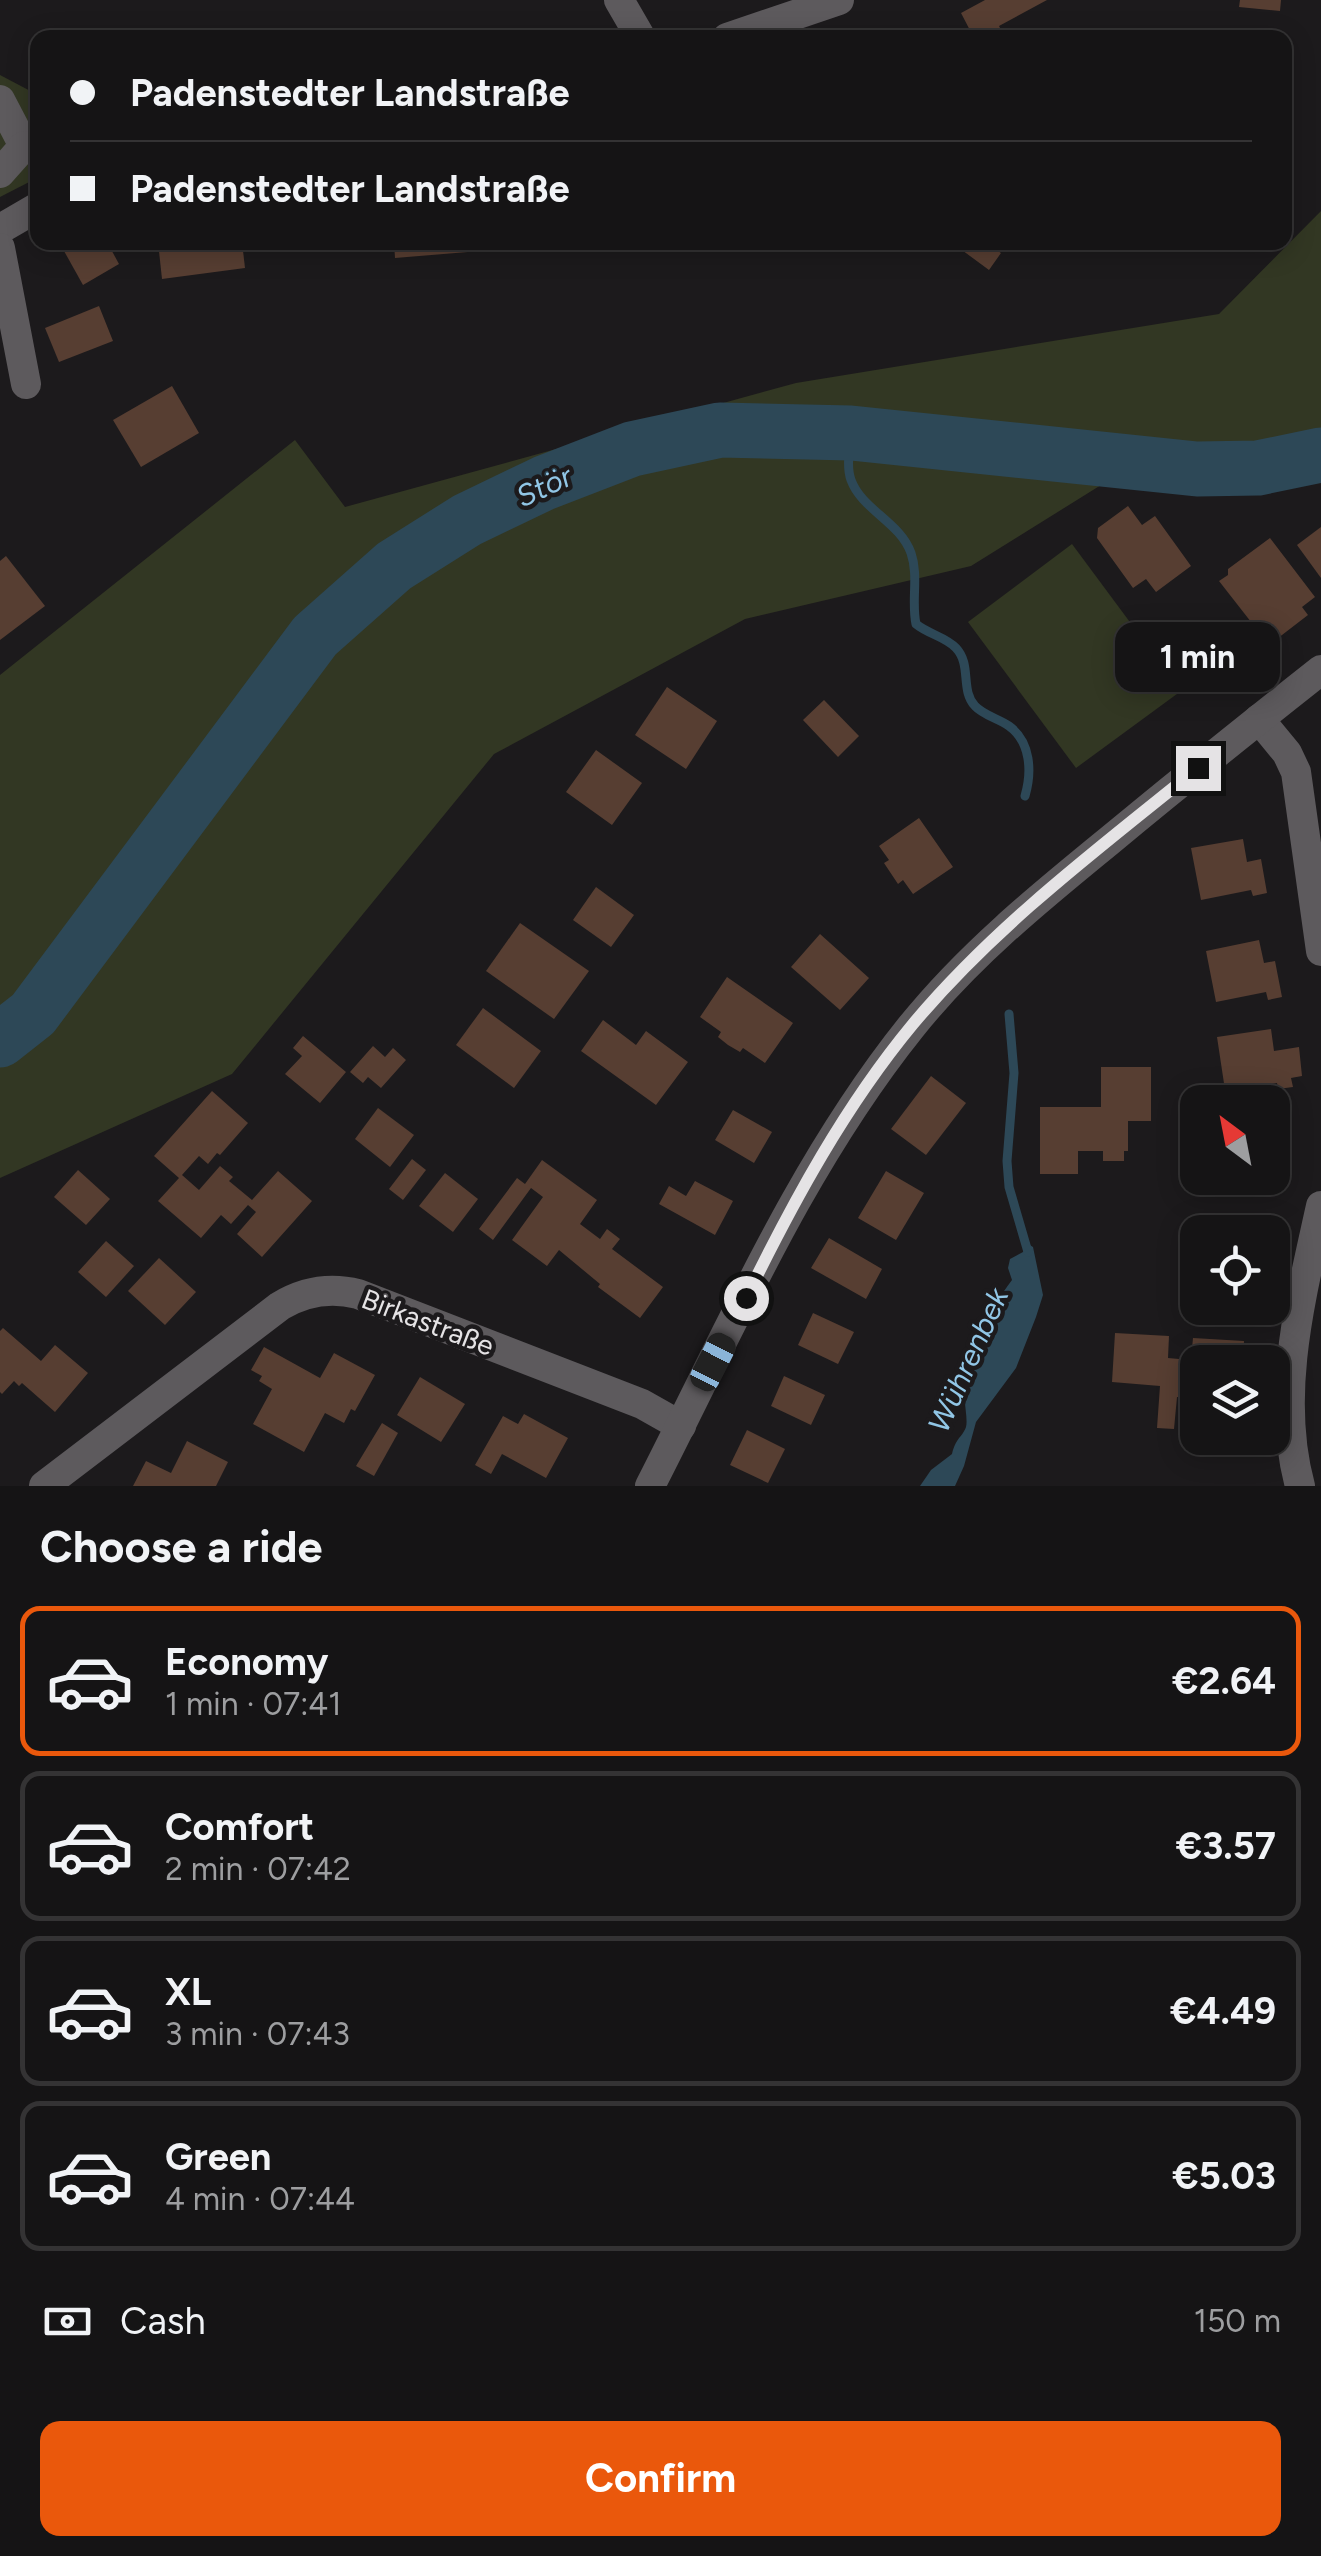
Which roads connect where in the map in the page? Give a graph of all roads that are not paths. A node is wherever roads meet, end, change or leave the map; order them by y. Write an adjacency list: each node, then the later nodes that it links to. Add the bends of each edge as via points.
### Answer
1 (619, 0): 3 (street)
2 (839, 0): 4 (street)
3 (636, 30)
4 (750, 30)
5 (0, 100): 6 (street)
6 (30, 149): 7 (street)
7 (0, 172)
8 (30, 213): 9 (street)
9 (0, 230)
10 (0, 248): 11 (street)
11 (26, 384)
12 (1321, 670): 13 (street)
13 (1260, 719): 14 (street, via 1296,772); 17 (street, via 1038,900 912,1025 844,1118)
14 (1321, 951)
15 (1321, 1206): 16 (street)
16 (1313, 1314): 20 (street, via 1290,1424)
17 (681, 1426): 18 (street, Birkastraße, via 642,1404 358,1294 325,1290 280,1306); 19 (street)
18 (44, 1486)
19 (650, 1486)
20 (1300, 1486)

